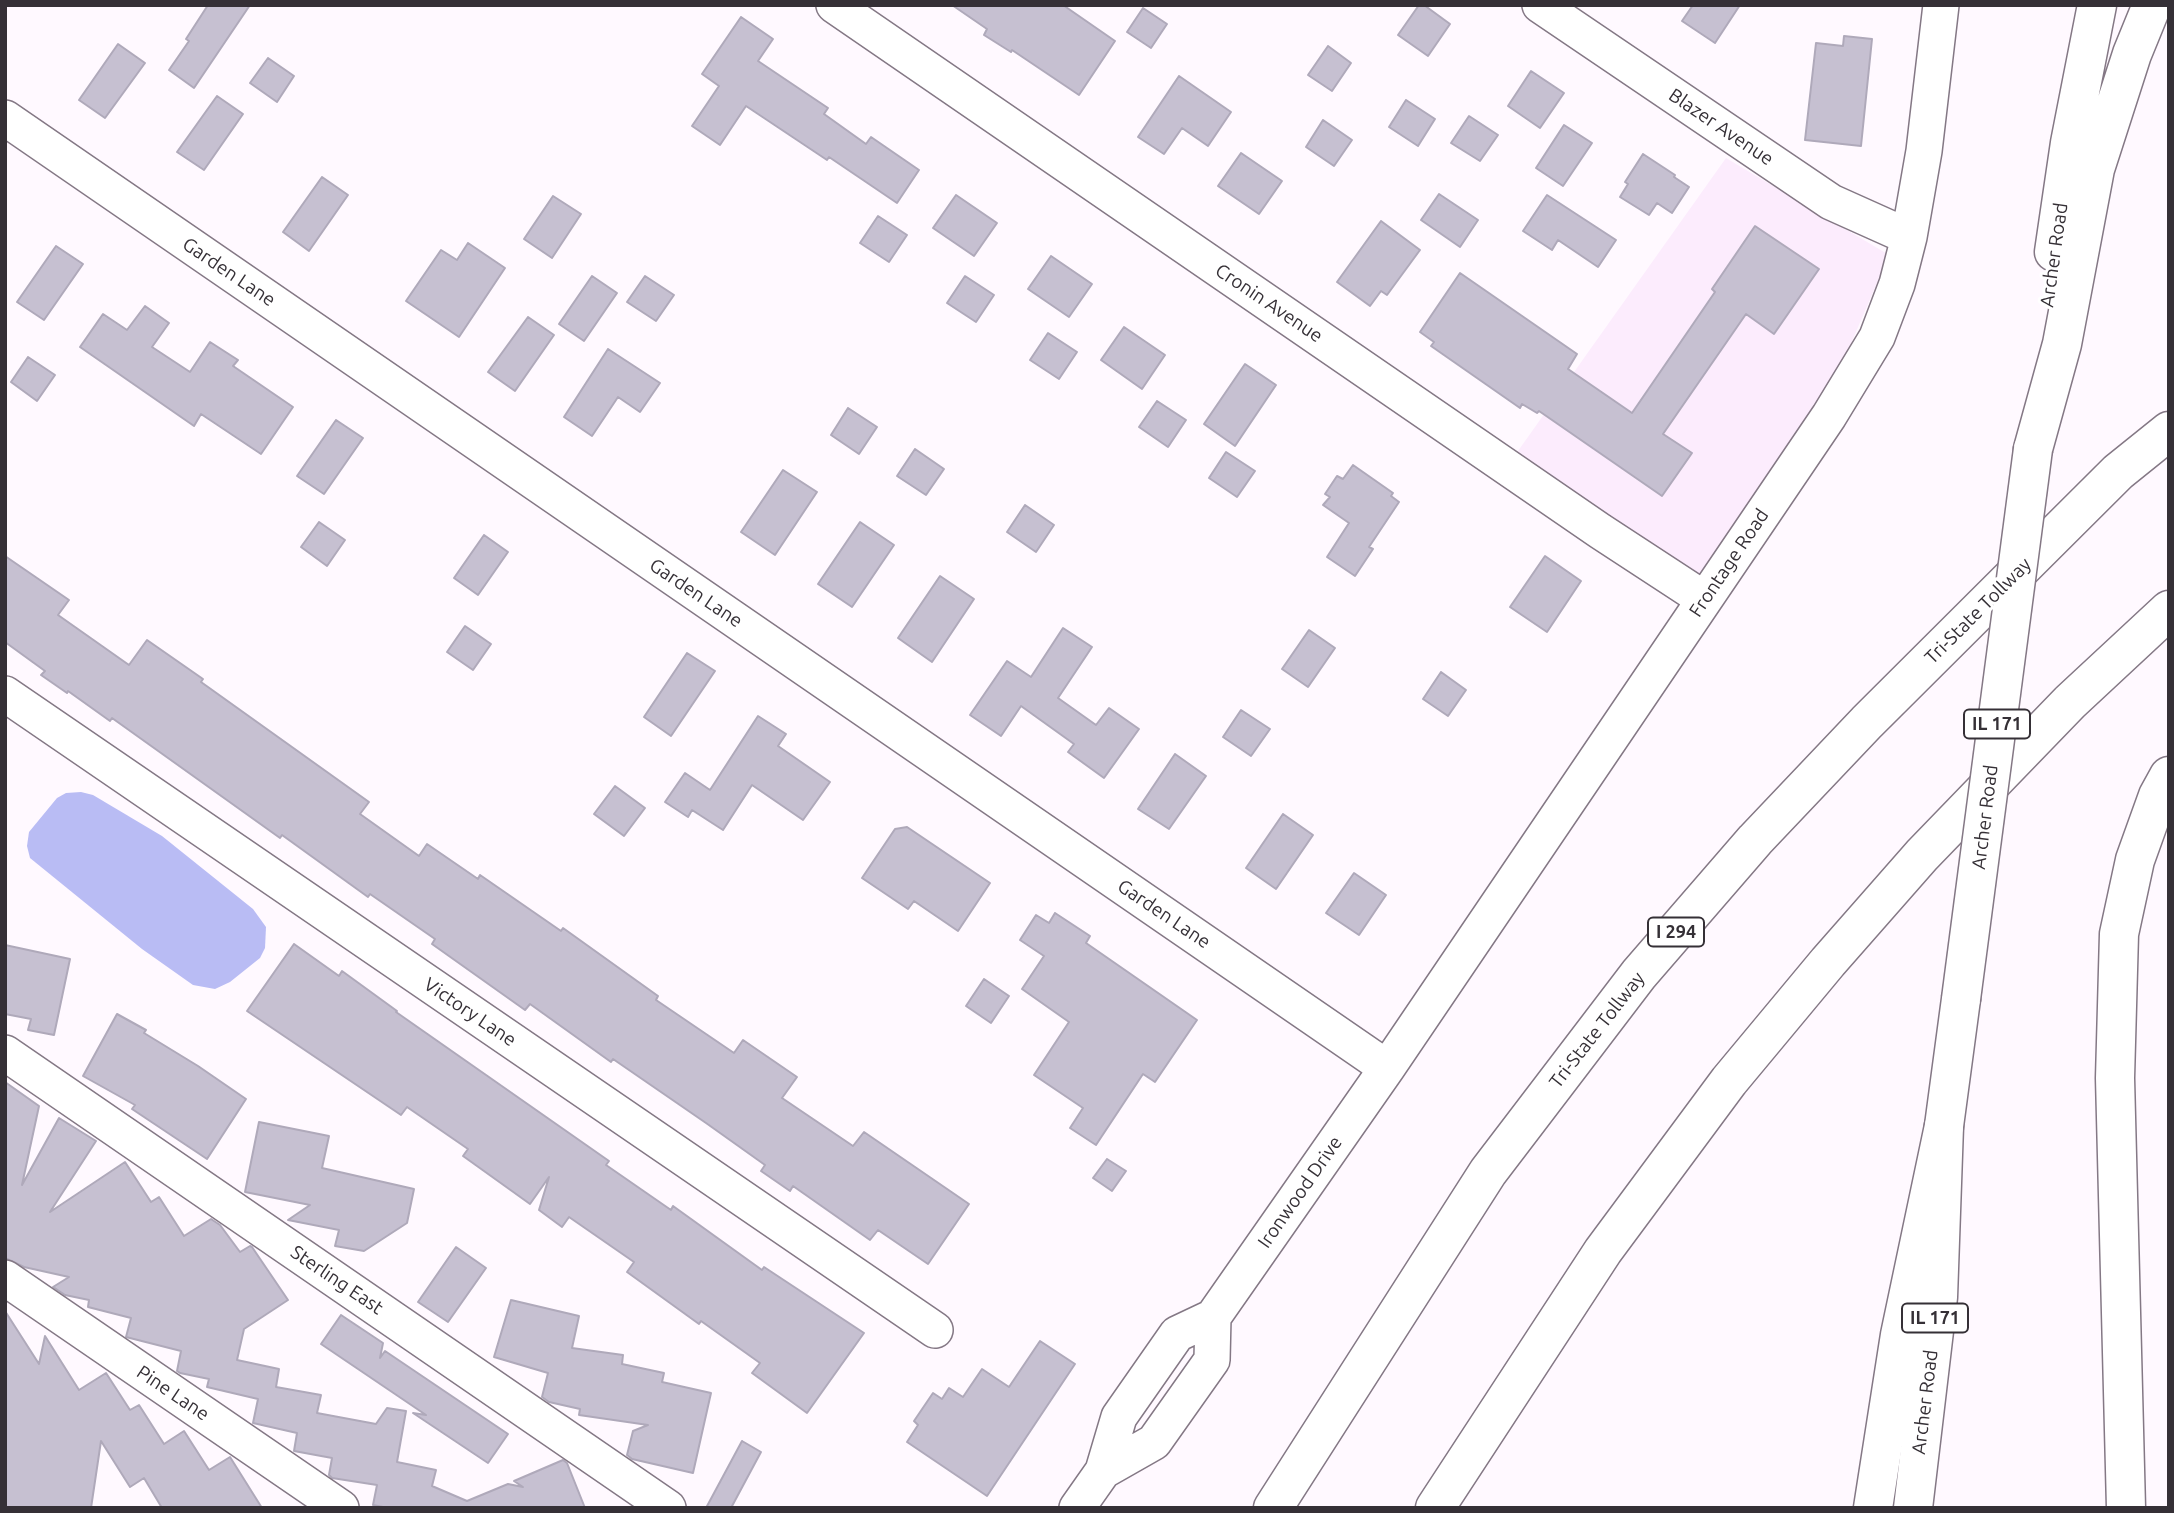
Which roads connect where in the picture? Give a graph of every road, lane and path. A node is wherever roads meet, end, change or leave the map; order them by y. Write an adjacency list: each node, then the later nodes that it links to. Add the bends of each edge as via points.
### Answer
1 (834, 5): 10 (street, Cronin Avenue)
2 (1540, 5): 7 (street, Blazer Avenue, via 1831,202)
3 (1941, 5): 7 (street, Frontage Road)
4 (2097, 5): 8 (main road, Archer Road, via 2070,143)
5 (2152, 5): 8 (main road, via 2095,169)
6 (5, 118): 15 (street, Garden Lane)
7 (1909, 237): 10 (street, Frontage Road, via 1877,337)
8 (2052, 343): 16 (main road, Archer Road / IL 171, bridge, via 2033,449)
9 (2169, 431): 22 (main road, Tri-State Tollway / I 294, via 2118,472 1867,722 1755,840 1639,974 1488,1172)
10 (1704, 599): 15 (street, Frontage Road)
11 (2169, 610): 23 (main road, via 2070,702 1922,855 1729,1081 1603,1251)
12 (5, 695): 18 (street, Victory Lane)
13 (2169, 776): 26 (main road, via 2135,860 2119,934 2115,1079)
14 (5, 1052): 20 (street, Sterling East)
15 (1387, 1068): 21 (street, Ironwood Drive, via 1213,1317 1177,1334 1119,1417 1103,1471)
16 (1944, 1126): 24 (main road, via 1900,1335); 25 (main road, Archer Road / IL 171, via 1937,1297)
17 (5, 1278): 19 (street, Pine Lane)
18 (935, 1330)
19 (341, 1508)
20 (668, 1508)
21 (1077, 1508)
22 (1273, 1508)
23 (1435, 1508)
24 (1873, 1508)
25 (1913, 1508)
26 (2126, 1508)

